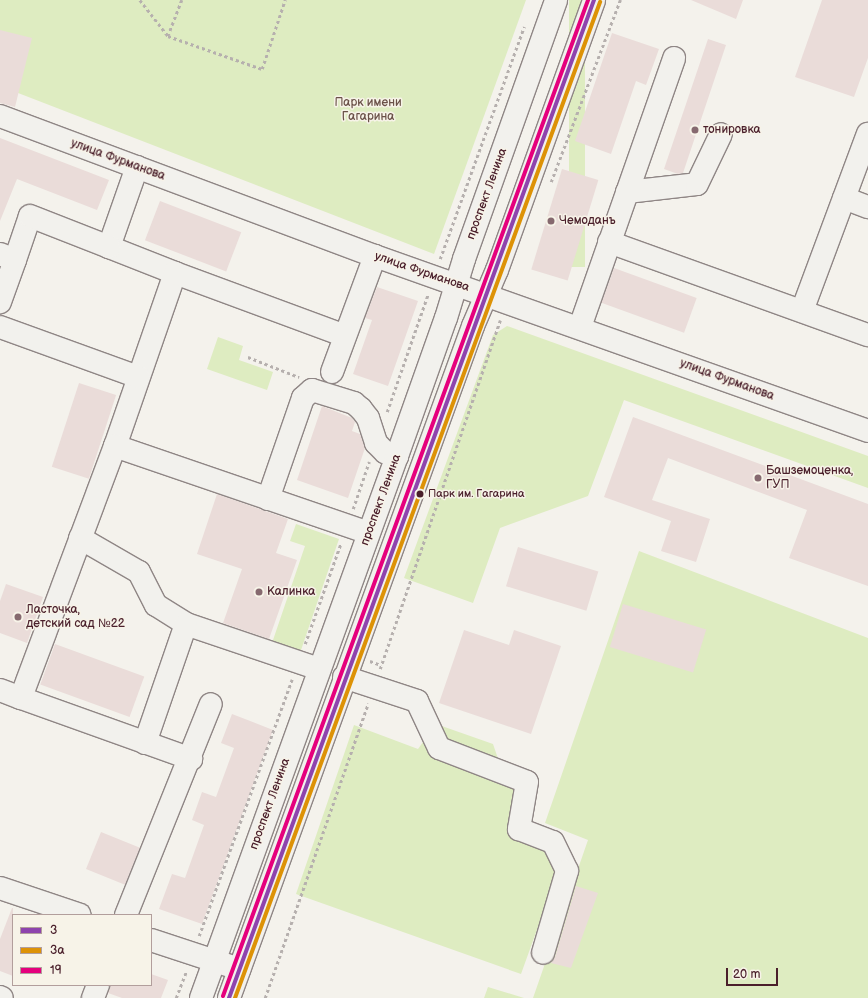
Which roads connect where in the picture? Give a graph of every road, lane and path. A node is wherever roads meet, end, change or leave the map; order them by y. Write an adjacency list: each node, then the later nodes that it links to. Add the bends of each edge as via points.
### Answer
1 (140, 0): 8 (path)
2 (182, 0): 8 (path)
3 (286, 0): 8 (path, via 262,69)
4 (556, 0): 24 (main road, проспект Ленина)
5 (594, 0): 25 (main road)
6 (620, 0): 14 (path)
7 (526, 22): 23 (path)
8 (168, 36)
9 (674, 58): 15 (main road)
10 (0, 116): 13 (main road, улица Фурманова)
11 (721, 134): 15 (main road, via 697,184)
12 (868, 134): 16 (main road)
13 (137, 168): 19 (main road); 20 (main road, улица Фурманова)
14 (548, 190)
15 (627, 192): 18 (main road)
16 (844, 198): 17 (main road); 27 (main road)
17 (868, 207)
18 (609, 242): 27 (main road); 29 (main road)
19 (109, 247): 21 (main road, via 30,216); 22 (main road)
20 (375, 256): 23 (main road, улица Фурманова); 31 (main road)
21 (7, 257): 26 (main road)
22 (175, 273): 31 (main road); 34 (main road)
23 (434, 277): 24 (main road, улица Фурманова); 37 (path)
24 (457, 285): 25 (main road, улица Фурманова); 39 (main road, проспект Ленина)
25 (496, 298): 29 (main road, улица Фурманова); 47 (main road, via 473,326); 48 (path)
26 (0, 302)
27 (802, 311): 30 (main road)
28 (0, 327): 34 (main road)
29 (580, 328): 36 (main road, улица Фурманова)
30 (868, 335)
31 (345, 336): 33 (main road)
32 (248, 357): 35 (path, via 295,373)
33 (332, 372)
34 (138, 377): 38 (main road)
35 (308, 391): 37 (main road, via 317,390 354,403 368,418); 40 (main road, via 303,398)
36 (868, 431)
37 (376, 443): 39 (main road, via 385,452); 41 (path)
38 (114, 446): 40 (main road); 43 (main road)
39 (398, 456): 42 (main road, проспект Ленина)
40 (268, 499): 41 (main road)
41 (347, 526): 42 (main road); 45 (path)
42 (369, 533): 46 (main road, проспект Ленина)
43 (80, 538): 44 (main road, via 139,572 156,605); 50 (main road)
44 (186, 624): 45 (main road); 52 (main road)
45 (298, 662): 46 (main road); 59 (path)
46 (319, 669): 60 (main road, проспект Ленина)
47 (344, 677): 48 (main road); 61 (main road)
48 (374, 687): 58 (main road, via 417,701 439,748 527,782 519,829 553,842 567,871); 67 (path)
49 (0, 690): 50 (main road)
50 (21, 698): 52 (main road)
51 (211, 704): 53 (main road)
52 (145, 743): 53 (main road)
53 (191, 759): 56 (main road)
54 (0, 888): 55 (main road)
55 (77, 914)
56 (126, 914)
57 (152, 940): 59 (main road)
58 (543, 953)
59 (192, 954): 60 (main road); 64 (path)
60 (214, 961): 61 (main road); 65 (main road, проспект Ленина)
61 (239, 969): 66 (main road)
62 (98, 986): 63 (main road)
63 (93, 998)
64 (176, 998)
65 (201, 998)
66 (229, 998)
67 (265, 998)

